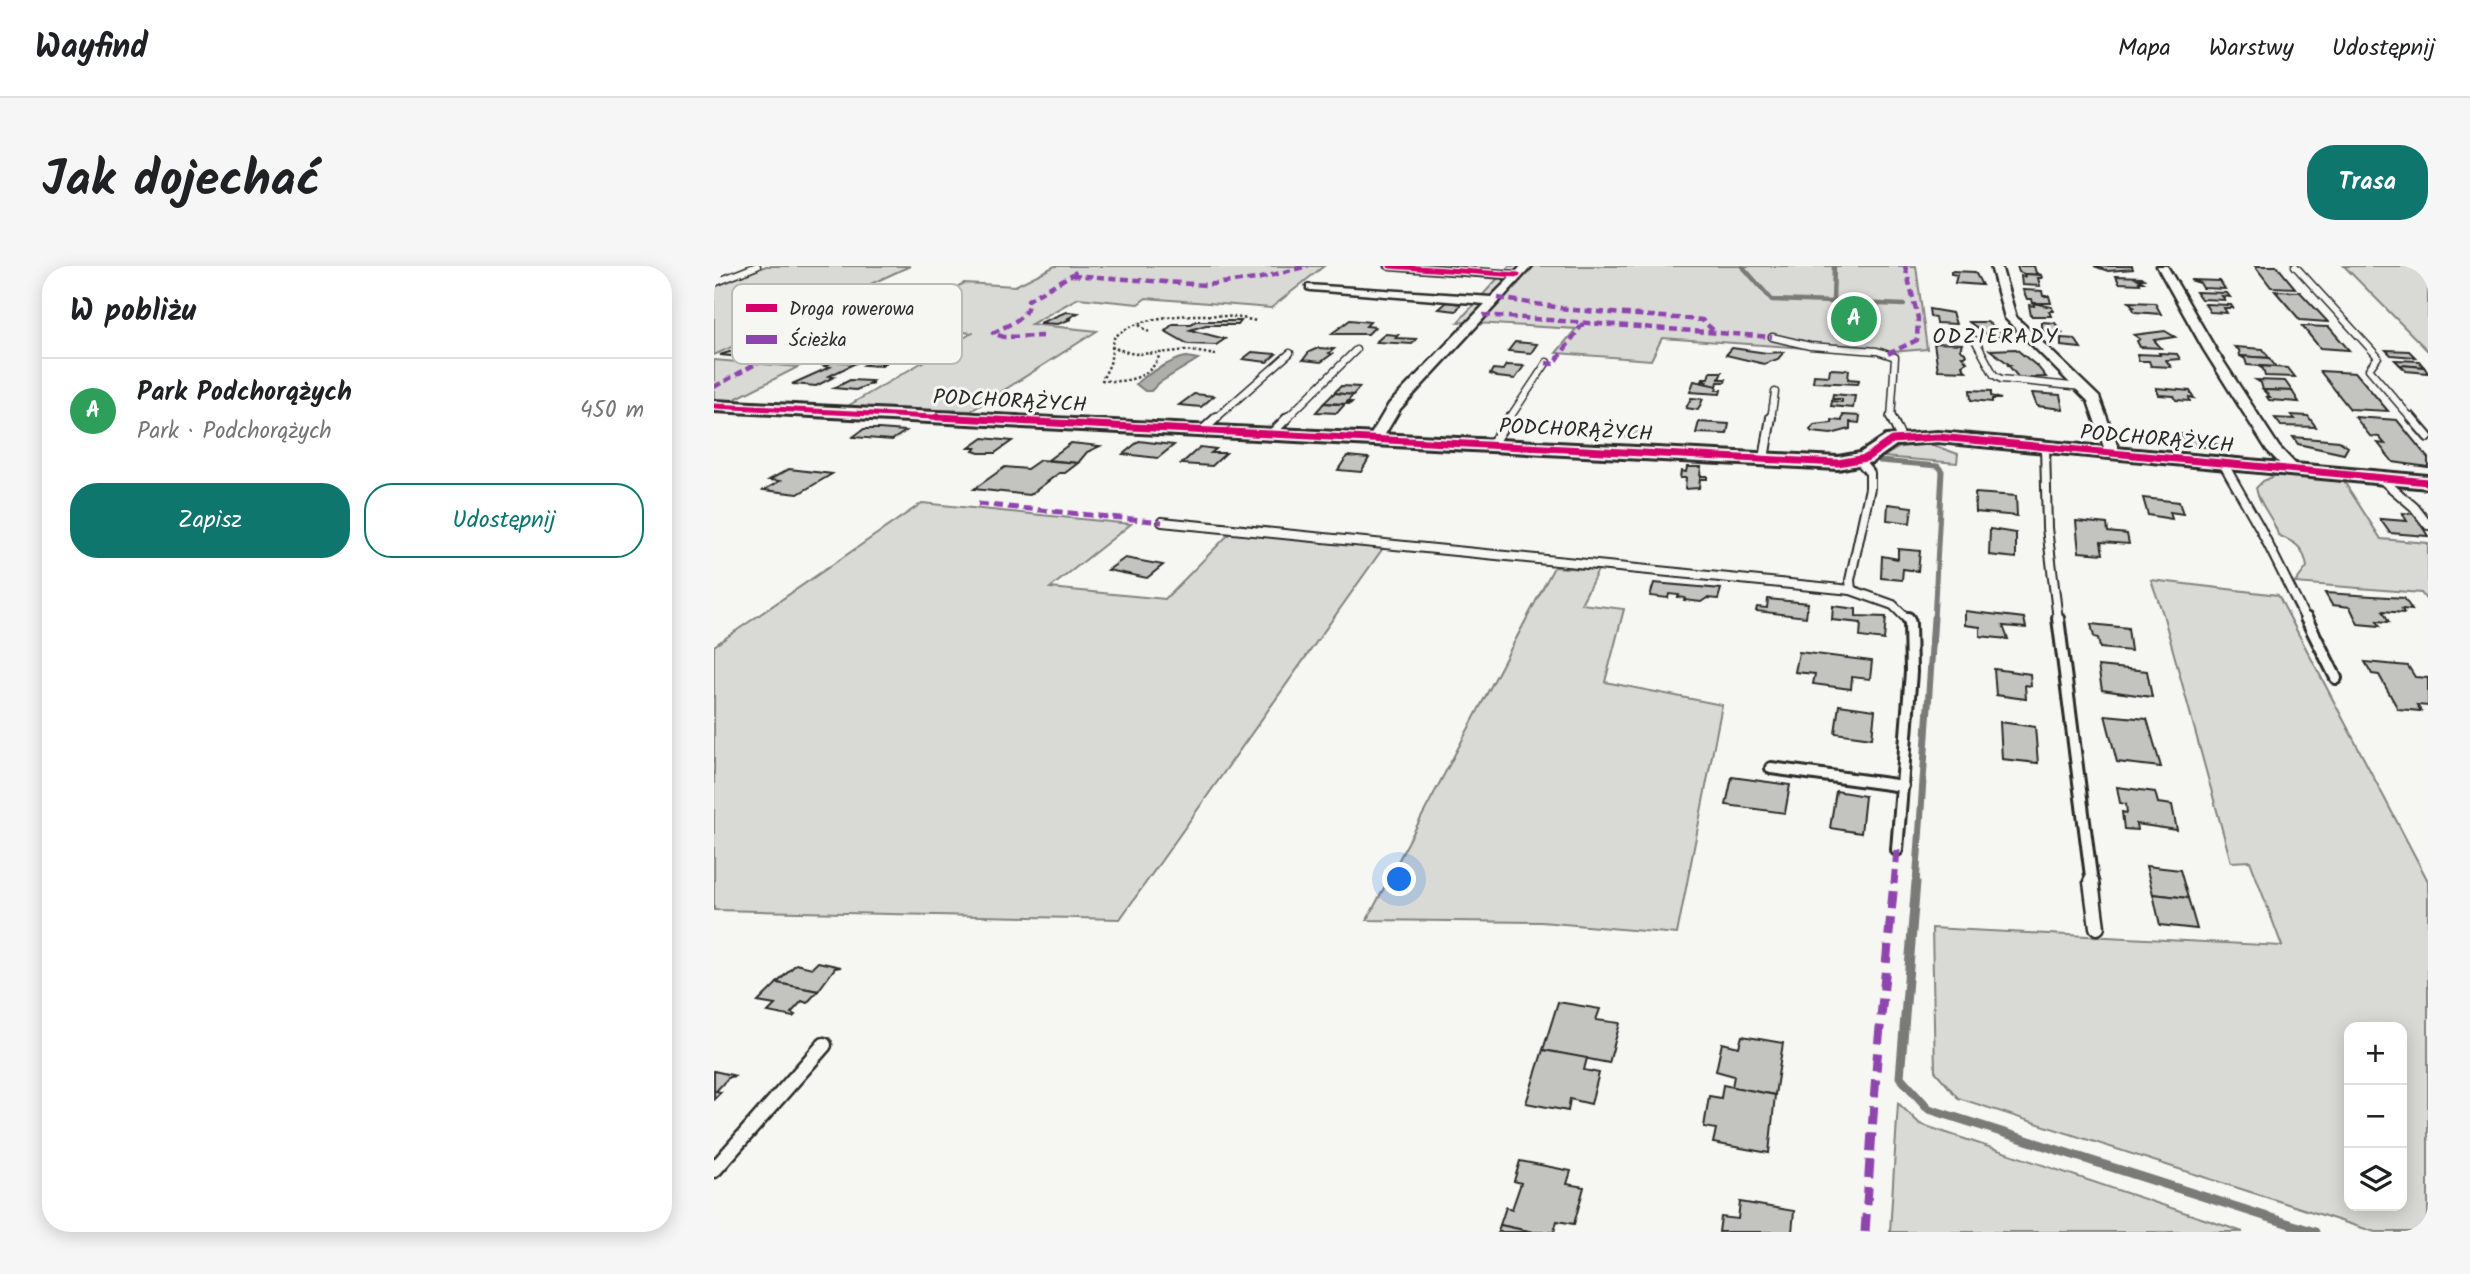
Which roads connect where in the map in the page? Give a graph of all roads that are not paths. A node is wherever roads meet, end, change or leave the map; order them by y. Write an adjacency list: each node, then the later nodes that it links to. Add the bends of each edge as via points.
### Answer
1 (757, 266): 7 (lane)
2 (1390, 266): 6 (street)
3 (1996, 266): 15 (street, via 2014,324)
4 (2162, 266): 29 (street, via 2276,453)
5 (2295, 266): 20 (lane, via 2378,357 2369,369)
6 (1522, 271): 9 (street)
7 (714, 283)
8 (1311, 288): 9 (street)
9 (1494, 301): 21 (street, via 1394,407)
10 (1772, 337): 22 (lane, via 1895,357 1889,406 1892,425)
11 (1975, 340): 15 (lane, via 1994,376)
12 (1356, 350): 19 (lane)
13 (1290, 353): 18 (lane)
14 (1547, 362): 23 (lane)
15 (2082, 387): 25 (street, via 2096,403)
16 (1775, 392): 26 (lane)
17 (714, 406): 18 (street, PODCHORĄŻYCH)
18 (1204, 429): 19 (street, PODCHORĄŻYCH)
19 (1272, 433): 21 (street, PODCHORĄŻYCH)
20 (2428, 437)
21 (1376, 438): 23 (street, PODCHORĄŻYCH)
22 (1901, 438): 24 (street, PODCHORĄŻYCH); 27 (street, PODCHORĄŻYCH)
23 (1492, 444): 26 (street, PODCHORĄŻYCH)
24 (2045, 447): 25 (street, PODCHORĄŻYCH); 39 (lane, via 2047,528)
25 (2113, 453): 28 (street, PODCHORĄŻYCH)
26 (1764, 459): 27 (street, PODCHORĄŻYCH)
27 (1859, 460): 34 (lane, via 1870,473 1870,488)
28 (2223, 463): 29 (street, PODCHORĄŻYCH); 35 (lane)
29 (2294, 470): 30 (street, PODCHORĄŻYCH)
30 (2380, 478): 31 (street, PODCHORĄŻYCH); 33 (lane)
31 (2428, 482)
32 (1162, 522): 34 (lane)
33 (2428, 525)
34 (1851, 590): 37 (lane, via 1892,605 1909,617 1911,672)
35 (2336, 678)
36 (1771, 768): 37 (lane)
37 (1903, 786): 38 (lane)
38 (1897, 850)
39 (2097, 927)
40 (824, 1045): 41 (lane)
41 (714, 1170)

